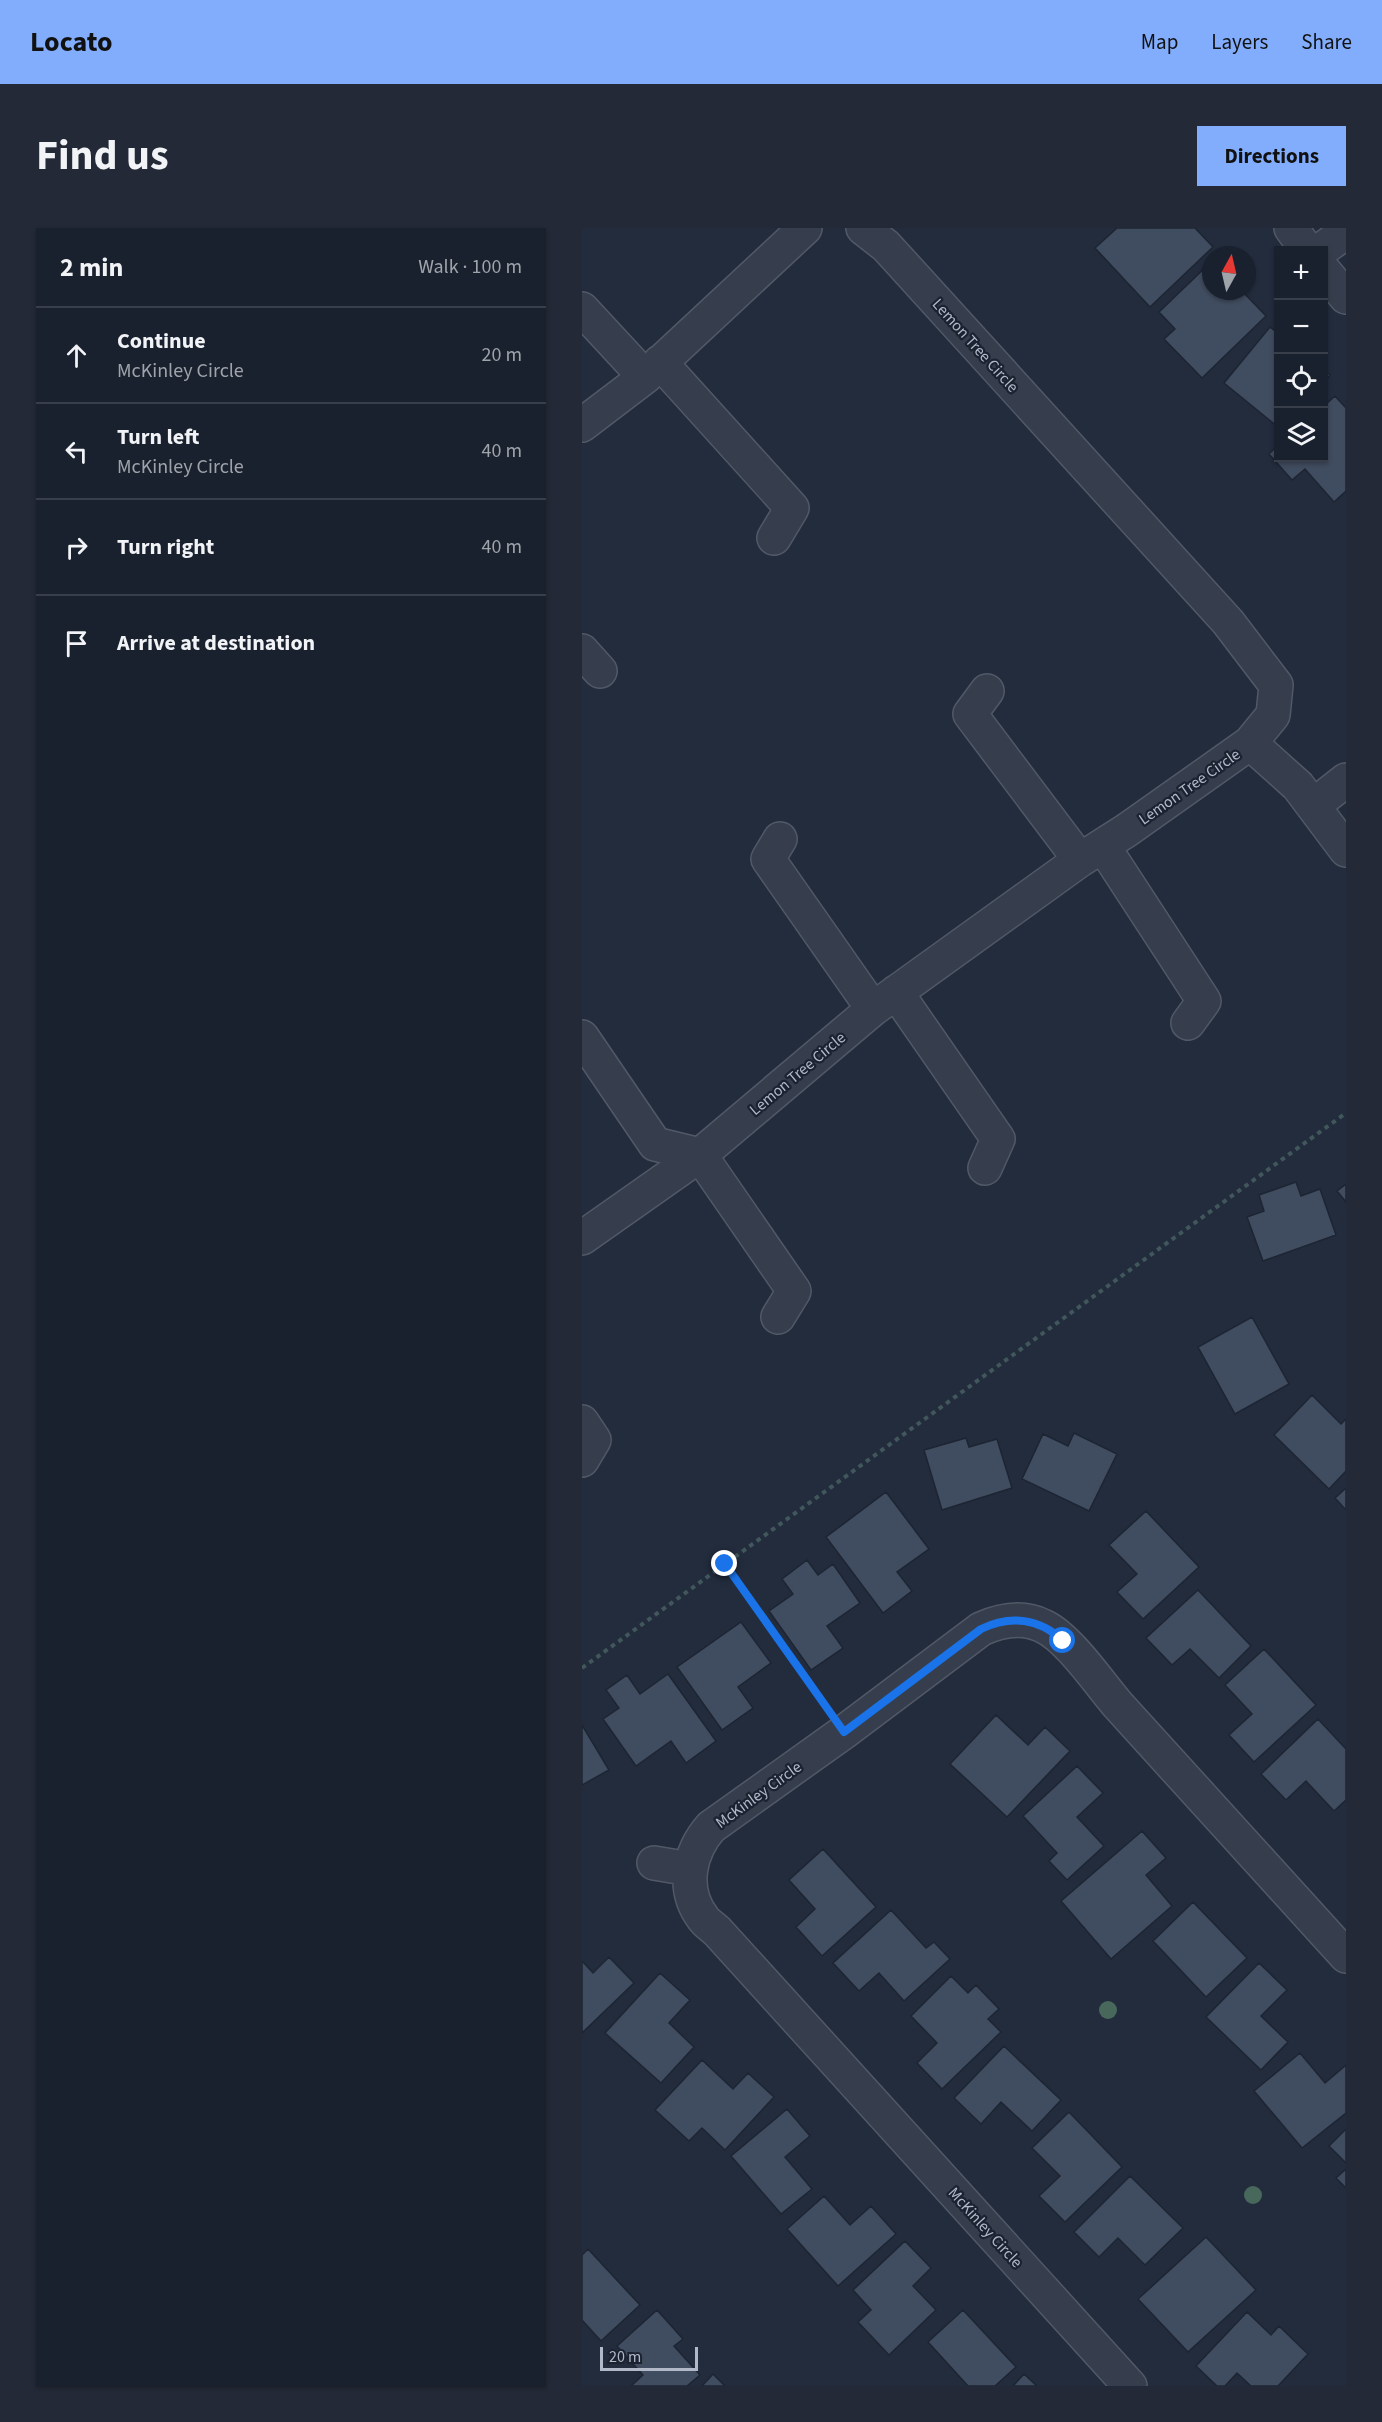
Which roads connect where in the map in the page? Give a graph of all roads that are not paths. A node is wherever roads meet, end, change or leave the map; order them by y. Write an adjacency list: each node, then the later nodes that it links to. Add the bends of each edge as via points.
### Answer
1 (805, 228): 10 (street)
2 (862, 228): 14 (street, Lemon Tree Circle, via 886,246 1228,621 1276,685 1273,715)
3 (1291, 228): 5 (street)
4 (1346, 232): 6 (street)
5 (1304, 246)
6 (1327, 246)
7 (1328, 277): 8 (street)
8 (1346, 297)
9 (582, 309): 10 (street)
10 (652, 370): 11 (street); 12 (street, via 792,508)
11 (582, 425)
12 (774, 538)
13 (987, 691): 19 (street, via 970,714)
14 (1250, 743): 16 (street, via 1298,786); 19 (street, Lemon Tree Circle)
15 (1346, 780): 16 (street)
16 (1313, 806): 18 (street)
17 (780, 839): 20 (street, via 768,859)
18 (1346, 850)
19 (1092, 853): 20 (street, Lemon Tree Circle); 21 (street, via 1204,1001)
20 (885, 1001): 23 (street, Lemon Tree Circle); 24 (street, via 998,1139)
21 (1188, 1023)
22 (582, 1037): 23 (street, via 655,1144)
23 (700, 1155): 25 (street, Lemon Tree Circle); 26 (street, via 794,1291)
24 (985, 1168)
25 (582, 1238)
26 (778, 1317)
27 (582, 1422): 28 (street, via 594,1440)
28 (582, 1460)
29 (654, 1863): 30 (street)
30 (690, 1869): 31 (street, McKinley Circle, via 699,1844 711,1827 981,1629 1023,1608 1063,1641); 32 (street, McKinley Circle, via 689,1884 703,1918)
31 (1346, 1956)
32 (1130, 2386)

